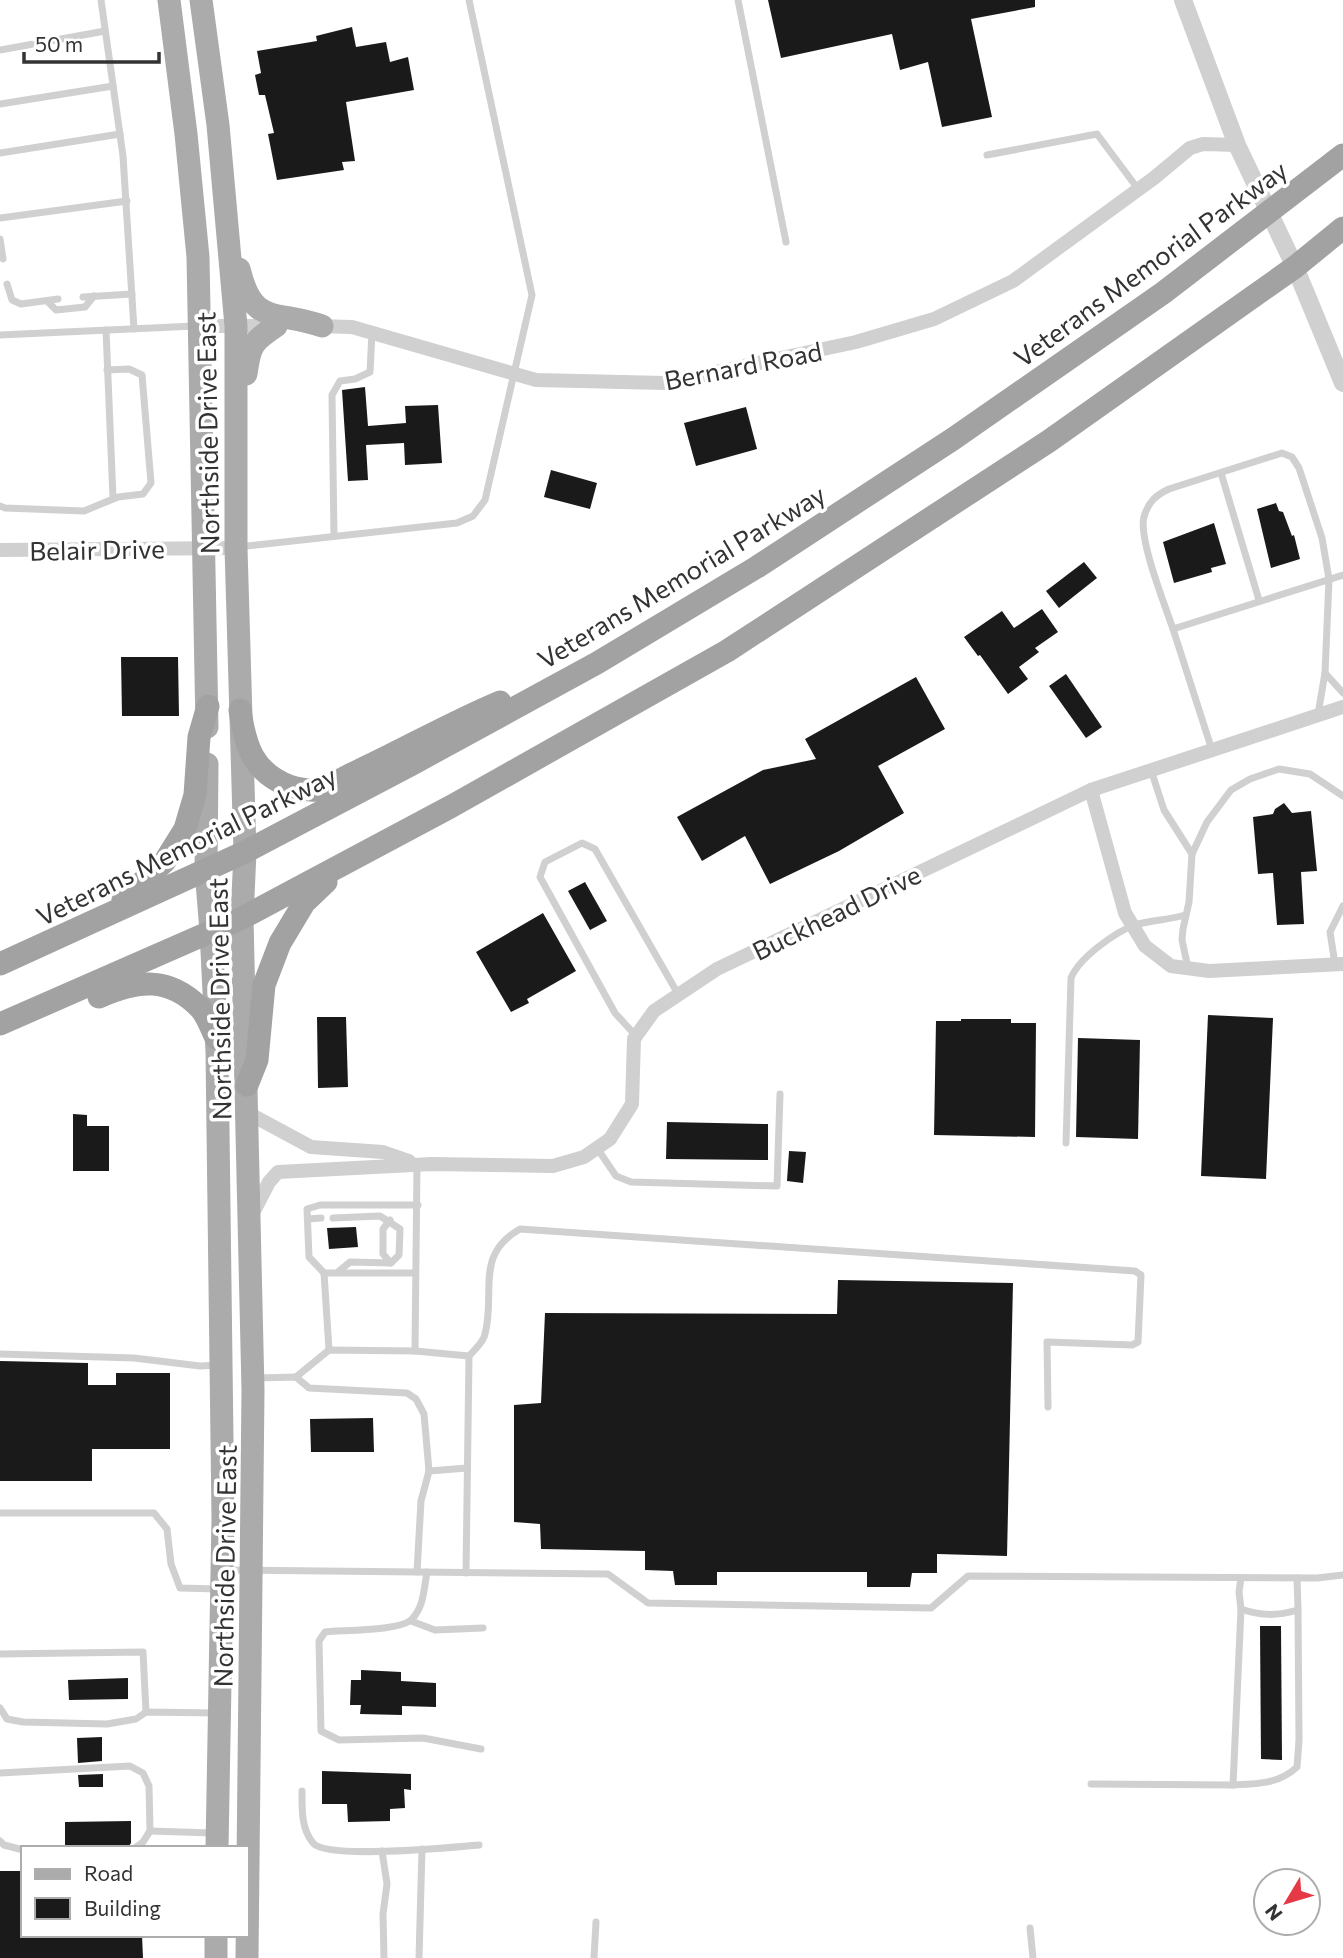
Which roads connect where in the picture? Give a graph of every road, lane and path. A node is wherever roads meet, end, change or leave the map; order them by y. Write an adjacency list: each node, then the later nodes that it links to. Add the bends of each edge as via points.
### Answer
1 (101, 0): 7 (lane)
2 (169, 0): 35 (main road, Northside Drive East, via 198,257)
3 (201, 0): 22 (main road, Northside Drive East)
4 (469, 0): 44 (lane, via 531,295)
5 (737, 0): 23 (lane)
6 (1183, 0): 12 (street)
7 (105, 31): 8 (lane); 9 (lane)
8 (0, 50)
9 (113, 86): 10 (lane); 11 (lane)
10 (0, 104)
11 (120, 134): 13 (lane); 17 (lane)
12 (1237, 145): 16 (street, Bernard Road, via 1190,148); 18 (street)
13 (0, 153)
14 (987, 155): 16 (lane, via 1097,134)
15 (1343, 155): 18 (highway, Veterans Memorial Parkway)
16 (1139, 189): 44 (street, Bernard Road, via 1013,281 934,318 856,342 665,383 536,380)
17 (127, 201): 19 (lane); 29 (lane)
18 (1268, 214): 26 (street); 58 (highway, Veterans Memorial Parkway, via 953,439 757,567)
19 (0, 218)
20 (1343, 228): 26 (highway)
21 (0, 239): 24 (lane)
22 (228, 241): 36 (main road, Northside Drive East); 38 (main road, via 245,293 265,314)
23 (786, 242)
24 (0, 249): 25 (lane)
25 (3, 259)
26 (1295, 267): 45 (street); 71 (highway, via 1049,441 727,651)
27 (7, 284): 33 (lane)
28 (0, 293): 33 (lane)
29 (132, 294): 30 (lane); 39 (lane)
30 (94, 296): 31 (lane); 34 (lane, via 85,307 56,310)
31 (83, 297)
32 (58, 299): 34 (lane)
33 (12, 300): 34 (lane, via 21,304)
34 (47, 301)
35 (199, 326): 36 (street, Bernard Road); 39 (lane); 51 (main road, Northside Drive East)
36 (236, 326): 37 (street, Bernard Road); 47 (main road, Northside Drive East)
37 (276, 326): 38 (street, Bernard Road); 47 (main road, via 255,340 249,351 244,458)
38 (321, 326): 41 (street, Bernard Road)
39 (134, 329): 40 (lane)
40 (106, 330): 42 (lane); 43 (lane)
41 (372, 332): 44 (street, Bernard Road); 50 (lane, via 370,372 340,381 332,395)
42 (0, 335)
43 (107, 370): 48 (lane); 48 (lane, via 129,369 142,375 151,483 143,494)
44 (514, 374): 50 (lane, via 485,500 473,516 457,523)
45 (1343, 383)
46 (1222, 472): 55 (lane, via 1282,453 1292,457 1322,538); 56 (lane); 57 (lane, via 1156,496 1143,519 1144,539)
47 (236, 484): 52 (main road, Northside Drive East)
48 (113, 498): 49 (lane, via 85,511)
49 (0, 506)
50 (334, 537): 52 (lane)
51 (203, 548): 52 (street, Belair Drive); 53 (street, Belair Drive); 61 (main road, Northside Drive East)
52 (236, 548): 63 (main road, Northside Drive East)
53 (0, 550)
54 (1343, 575): 55 (lane)
55 (1329, 579): 56 (lane); 59 (lane)
56 (1259, 600): 57 (lane)
57 (1173, 629): 65 (lane)
58 (597, 663): 63 (highway, via 459,719 315,790 275,780 257,765 244,739); 69 (highway, Veterans Memorial Parkway)
59 (1325, 673): 60 (lane); 64 (lane)
60 (1343, 693)
61 (208, 706): 72 (main road, Northside Drive East); 75 (highway, via 199,737 195,795 185,829 165,861)
62 (1343, 707): 64 (street, Buckhead Drive)
63 (240, 710): 69 (main road, Northside Drive East)
64 (1318, 715): 65 (street, Buckhead Drive)
65 (1212, 750): 66 (street, Buckhead Drive)
66 (1151, 770): 67 (street, Buckhead Drive); 70 (lane, via 1164,810)
67 (1091, 790): 77 (street, via 1125,913); 82 (street, Buckhead Drive, via 717,969)
68 (1343, 796): 70 (lane, via 1310,774 1279,769 1250,779 1231,790 1207,822)
69 (245, 852): 72 (highway, Veterans Memorial Parkway); 76 (main road, Northside Drive East)
70 (1192, 854): 74 (lane)
71 (346, 863): 76 (highway); 87 (highway, via 304,903 280,943 264,985 257,1060)
72 (206, 870): 75 (highway, Veterans Memorial Parkway); 78 (main road, Northside Drive East)
73 (1343, 906): 80 (lane, via 1330,932)
74 (1185, 915): 77 (lane); 81 (lane, via 1182,940)
75 (103, 917): 79 (highway, Veterans Memorial Parkway)
76 (242, 918): 78 (highway); 87 (main road, Northside Drive East)
77 (1133, 926): 81 (street, via 1145,946 1171,966); 90 (lane, via 1089,953 1071,978)
78 (211, 932): 83 (highway); 85 (main road, Northside Drive East)
79 (0, 964)
80 (1339, 964): 81 (street, via 1209,971)
81 (1188, 968)
82 (679, 995): 84 (street, Buckhead Drive, via 654,1011); 84 (lane, via 595,849 583,843 545,862 540,877 615,1013)
83 (0, 1024)
84 (636, 1036): 91 (street, via 632,1104 610,1139)
85 (216, 1038): 86 (highway, via 202,1009 161,984 141,983 121,987); 107 (main road, Northside Drive East)
86 (0, 1040)
87 (247, 1085): 89 (main road, Northside Drive East)
88 (780, 1094): 91 (lane, via 777,1186 631,1182 616,1176)
89 (248, 1113): 92 (street, via 311,1147 383,1152); 96 (main road, Northside Drive East)
90 (1066, 1143)
91 (597, 1148): 92 (street, via 553,1167)
92 (417, 1164): 93 (lane); 96 (street, via 278,1172)
93 (418, 1205): 97 (lane, via 320,1205 307,1209); 102 (lane)
94 (321, 1218): 97 (lane)
95 (333, 1218): 98 (lane, via 380,1216)
96 (249, 1219): 109 (main road, Northside Drive East)
97 (308, 1219): 100 (lane, via 309,1257)
98 (390, 1220): 99 (lane, via 383,1229 383,1254); 99 (lane, via 400,1229 399,1255)
99 (391, 1263): 101 (lane, via 351,1262)
100 (324, 1273): 101 (lane); 103 (lane)
101 (337, 1273): 102 (lane)
102 (415, 1273): 104 (lane)
103 (329, 1350): 104 (lane); 108 (lane)
104 (415, 1351): 106 (lane)
105 (0, 1354): 107 (lane)
106 (469, 1356): 110 (lane, via 485,1336 491,1260 506,1237 520,1229 1135,1271 1141,1275 1139,1342 1046,1342); 111 (lane)
107 (221, 1365): 121 (main road, Northside Drive East)
108 (296, 1377): 109 (lane); 112 (lane, via 309,1388 407,1393 416,1399 424,1414)
109 (253, 1378): 114 (main road, Northside Drive East)
110 (1048, 1407)
111 (467, 1468): 112 (lane); 117 (lane)
112 (429, 1471): 115 (lane, via 421,1501)
113 (0, 1513): 121 (lane, via 154,1513 167,1529 171,1564 180,1588)
114 (251, 1571): 115 (lane); 121 (lane); 143 (main road, Northside Drive East)
115 (417, 1572): 116 (lane)
116 (427, 1573): 117 (lane); 124 (lane, via 422,1602)
117 (466, 1573): 119 (lane, via 608,1574 648,1603 921,1608 931,1608 968,1576)
118 (1343, 1576): 120 (lane)
119 (1241, 1578): 120 (lane); 122 (lane)
120 (1297, 1578): 123 (lane)
121 (222, 1579): 129 (main road, Northside Drive East)
122 (1241, 1609): 123 (lane, via 1259,1615); 133 (lane)
123 (1298, 1610): 133 (lane, via 1297,1768 1265,1783)
124 (411, 1621): 125 (lane, via 435,1630); 130 (lane, via 394,1628 325,1632 319,1641 321,1731 339,1740 424,1738)
125 (484, 1628)
126 (0, 1654): 128 (lane, via 143,1652)
127 (0, 1708): 128 (lane, via 7,1719 107,1724 136,1719)
128 (146, 1712): 129 (lane)
129 (220, 1713): 136 (main road, Northside Drive East)
130 (481, 1749)
131 (0, 1773): 135 (lane, via 130,1766 143,1773 149,1786)
132 (1091, 1784): 133 (lane)
133 (1233, 1785)
134 (302, 1791): 142 (lane, via 303,1819 319,1849)
135 (150, 1831): 136 (lane); 139 (lane)
136 (218, 1840)
137 (0, 1841): 140 (lane)
138 (479, 1844): 141 (lane)
139 (138, 1846)
140 (21, 1849)
141 (422, 1849): 142 (lane); 151 (lane)
142 (382, 1851): 150 (lane, via 387,1884)
143 (248, 1861)
144 (596, 1922): 152 (lane)
145 (1030, 1928): 153 (lane)
146 (216, 1937): 148 (main road)
147 (247, 1937): 149 (main road, Northside Drive East)
148 (216, 1958)
149 (247, 1958)
150 (384, 1958)
151 (419, 1958)
152 (594, 1958)
153 (1033, 1958)

